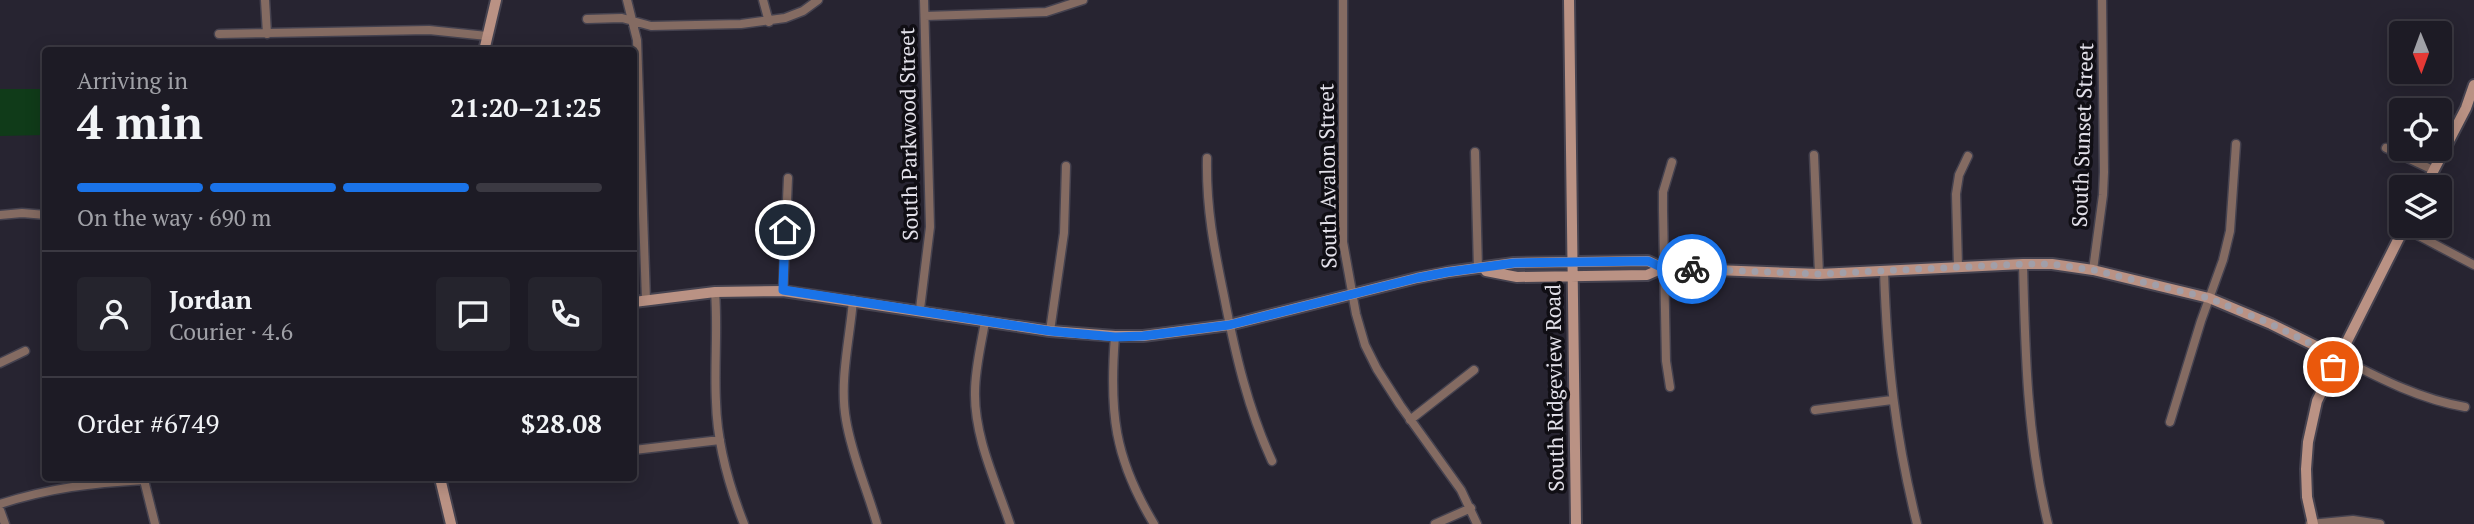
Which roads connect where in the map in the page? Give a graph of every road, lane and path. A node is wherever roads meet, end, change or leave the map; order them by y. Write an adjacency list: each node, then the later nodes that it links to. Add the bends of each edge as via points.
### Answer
1 (265, 0): 16 (street)
2 (496, 0): 17 (street)
3 (627, 0): 13 (street)
4 (763, 0): 14 (street)
5 (818, 0): 14 (street)
6 (924, 0): 11 (street, South Parkwood Street)
7 (1083, 0): 11 (street, via 1046,12)
8 (1343, 0): 48 (street, South Avalon Street, via 1343,242)
9 (1569, 0): 36 (street, South Ridgeview Road)
10 (2102, 0): 42 (street, South Sunset Street, via 2104,172)
11 (925, 16): 53 (street, South Parkwood Street, via 930,227)
12 (587, 19): 13 (street)
13 (633, 21): 14 (street, via 651,26); 50 (street)
14 (769, 22)
15 (219, 34): 16 (street)
16 (267, 34): 17 (street, via 429,30)
17 (487, 36): 18 (street)
18 (485, 47)
19 (2474, 85): 20 (street)
20 (2470, 110): 29 (street)
21 (2236, 144): 49 (street, via 2230,231)
22 (2386, 148): 29 (street)
23 (1475, 152): 41 (street)
24 (1814, 155): 44 (street)
25 (1968, 156): 39 (street, via 1956,194)
26 (1207, 158): 55 (street, via 1209,224)
27 (1672, 162): 40 (street, via 1663,192)
28 (1066, 166): 56 (street, via 1064,233)
29 (2433, 170): 30 (street)
30 (2431, 175)
31 (788, 178): 46 (street)
32 (0, 215): 33 (street)
33 (42, 215)
34 (2399, 238): 59 (street)
35 (2425, 238): 38 (street)
36 (1573, 262): 40 (street, via 1648,261); 41 (street, via 1514,263); 45 (street, South Ridgeview Road)
37 (2023, 264): 39 (street); 42 (street); 88 (street, via 2029,419)
38 (2474, 265)
39 (1958, 267): 43 (street)
40 (1663, 268): 44 (street); 45 (street, via 1647,275); 62 (street)
41 (1478, 270): 45 (street, via 1517,277); 48 (street, via 1417,278)
42 (2093, 270): 49 (street)
43 (1884, 271): 44 (street); 63 (street)
44 (1819, 274)
45 (1573, 276): 86 (street, South Ridgeview Road)
46 (783, 290): 47 (street); 51 (street)
47 (715, 292): 50 (street); 68 (street)
48 (1351, 295): 55 (street); 66 (street, South Avalon Street, via 1366,345)
49 (2209, 298): 59 (street); 67 (street)
50 (646, 300): 52 (street)
51 (853, 300): 53 (street); 81 (street, via 846,418)
52 (637, 302)
53 (920, 309): 54 (street)
54 (985, 321): 56 (street); 82 (street, via 976,410)
55 (1229, 325): 57 (street); 70 (street, via 1251,410)
56 (1050, 331): 57 (street)
57 (1115, 337): 83 (street, via 1113,397 1118,446 1134,490)
58 (24, 351): 60 (street)
59 (2338, 357): 64 (street, via 2406,390); 89 (street, via 2317,401 2308,442)
60 (0, 363)
61 (1474, 370): 66 (street)
62 (1670, 387)
63 (1892, 400): 65 (street); 87 (street)
64 (2465, 407)
65 (1815, 410)
66 (1410, 420): 75 (street, South Avalon Street)
67 (2170, 422)
68 (720, 440): 69 (street); 80 (street)
69 (637, 450)
70 (1272, 461)
71 (119, 481): 74 (street, via 36,492)
72 (144, 481): 78 (street)
73 (441, 481): 79 (street)
74 (0, 504)
75 (1471, 508): 84 (street); 85 (street, South Avalon Street)
76 (0, 510): 77 (street)
77 (5, 524)
78 (155, 524)
79 (451, 524)
80 (744, 524)
81 (877, 524)
82 (1010, 524)
83 (1154, 524)
84 (1436, 524)
85 (1477, 524)
86 (1576, 524)
87 (1917, 524)
88 (2048, 524)
89 (2311, 524): 90 (street, via 2353,520)
90 (2380, 524)

